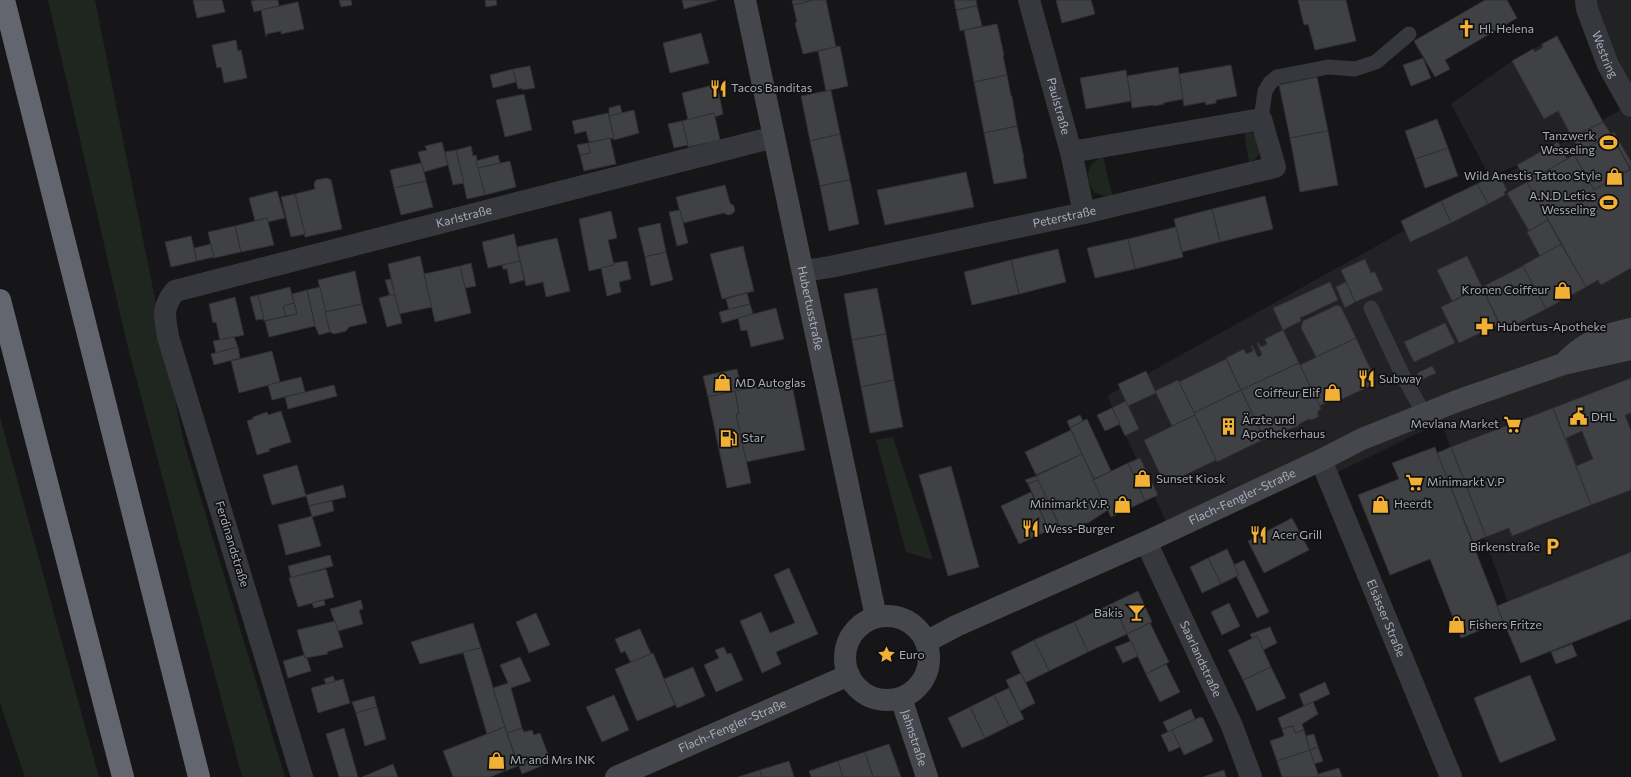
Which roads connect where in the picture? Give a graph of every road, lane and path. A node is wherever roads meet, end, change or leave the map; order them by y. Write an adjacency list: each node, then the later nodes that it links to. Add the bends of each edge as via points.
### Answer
1 (4, 0): 26 (highway)
2 (745, 0): 8 (street, Hubertusstraße)
3 (1029, 0): 9 (street, Paulstraße)
4 (1586, 0): 6 (street, Westring, via 1608,65)
5 (1409, 34): 7 (lane, Peterstraße, via 1376,62 1355,69 1328,67 1277,77 1265,91)
6 (1631, 106)
7 (1261, 119): 9 (street); 10 (street, Peterstraße, via 1275,167)
8 (774, 137): 11 (street, Hubertusstraße); 14 (street, Karlstraße, via 175,291)
9 (1071, 152): 10 (street, Paulstraße)
10 (1084, 213): 11 (street, Peterstraße)
11 (804, 271): 21 (street, Hubertusstraße)
12 (0, 300): 25 (highway)
13 (1371, 308): 18 (lane)
14 (164, 311): 27 (street, Ferdinandstraße, via 168,336)
15 (1631, 329): 17 (street, Flach-Fengler-Straße, via 1604,334 1580,347)
16 (1631, 348): 17 (street, Flach-Fengler-Straße)
17 (1563, 364): 18 (street, Flach-Fengler-Straße)
18 (1424, 414): 19 (street, Flach-Fengler-Straße, via 1362,439)
19 (1321, 460): 20 (street, Flach-Fengler-Straße); 31 (street, Elsässer Straße)
20 (1146, 542): 22 (street, Flach-Fengler-Straße, via 956,626); 30 (street, Saarlandstraße, via 1232,726)
21 (876, 617): 22 (street, via 892,616 906,620 918,629); 23 (street, via 863,623 853,633 846,647 845,661)
22 (926, 642): 24 (street, via 930,655 928,669 922,682 913,692)
23 (849, 676): 24 (street, via 858,688 870,697 885,701); 28 (street, Flach-Fengler-Straße)
24 (901, 698): 29 (street, Jahnstraße)
25 (123, 777)
26 (199, 777)
27 (302, 777)
28 (616, 777)
29 (927, 777)
30 (1251, 777)
31 (1451, 777)

